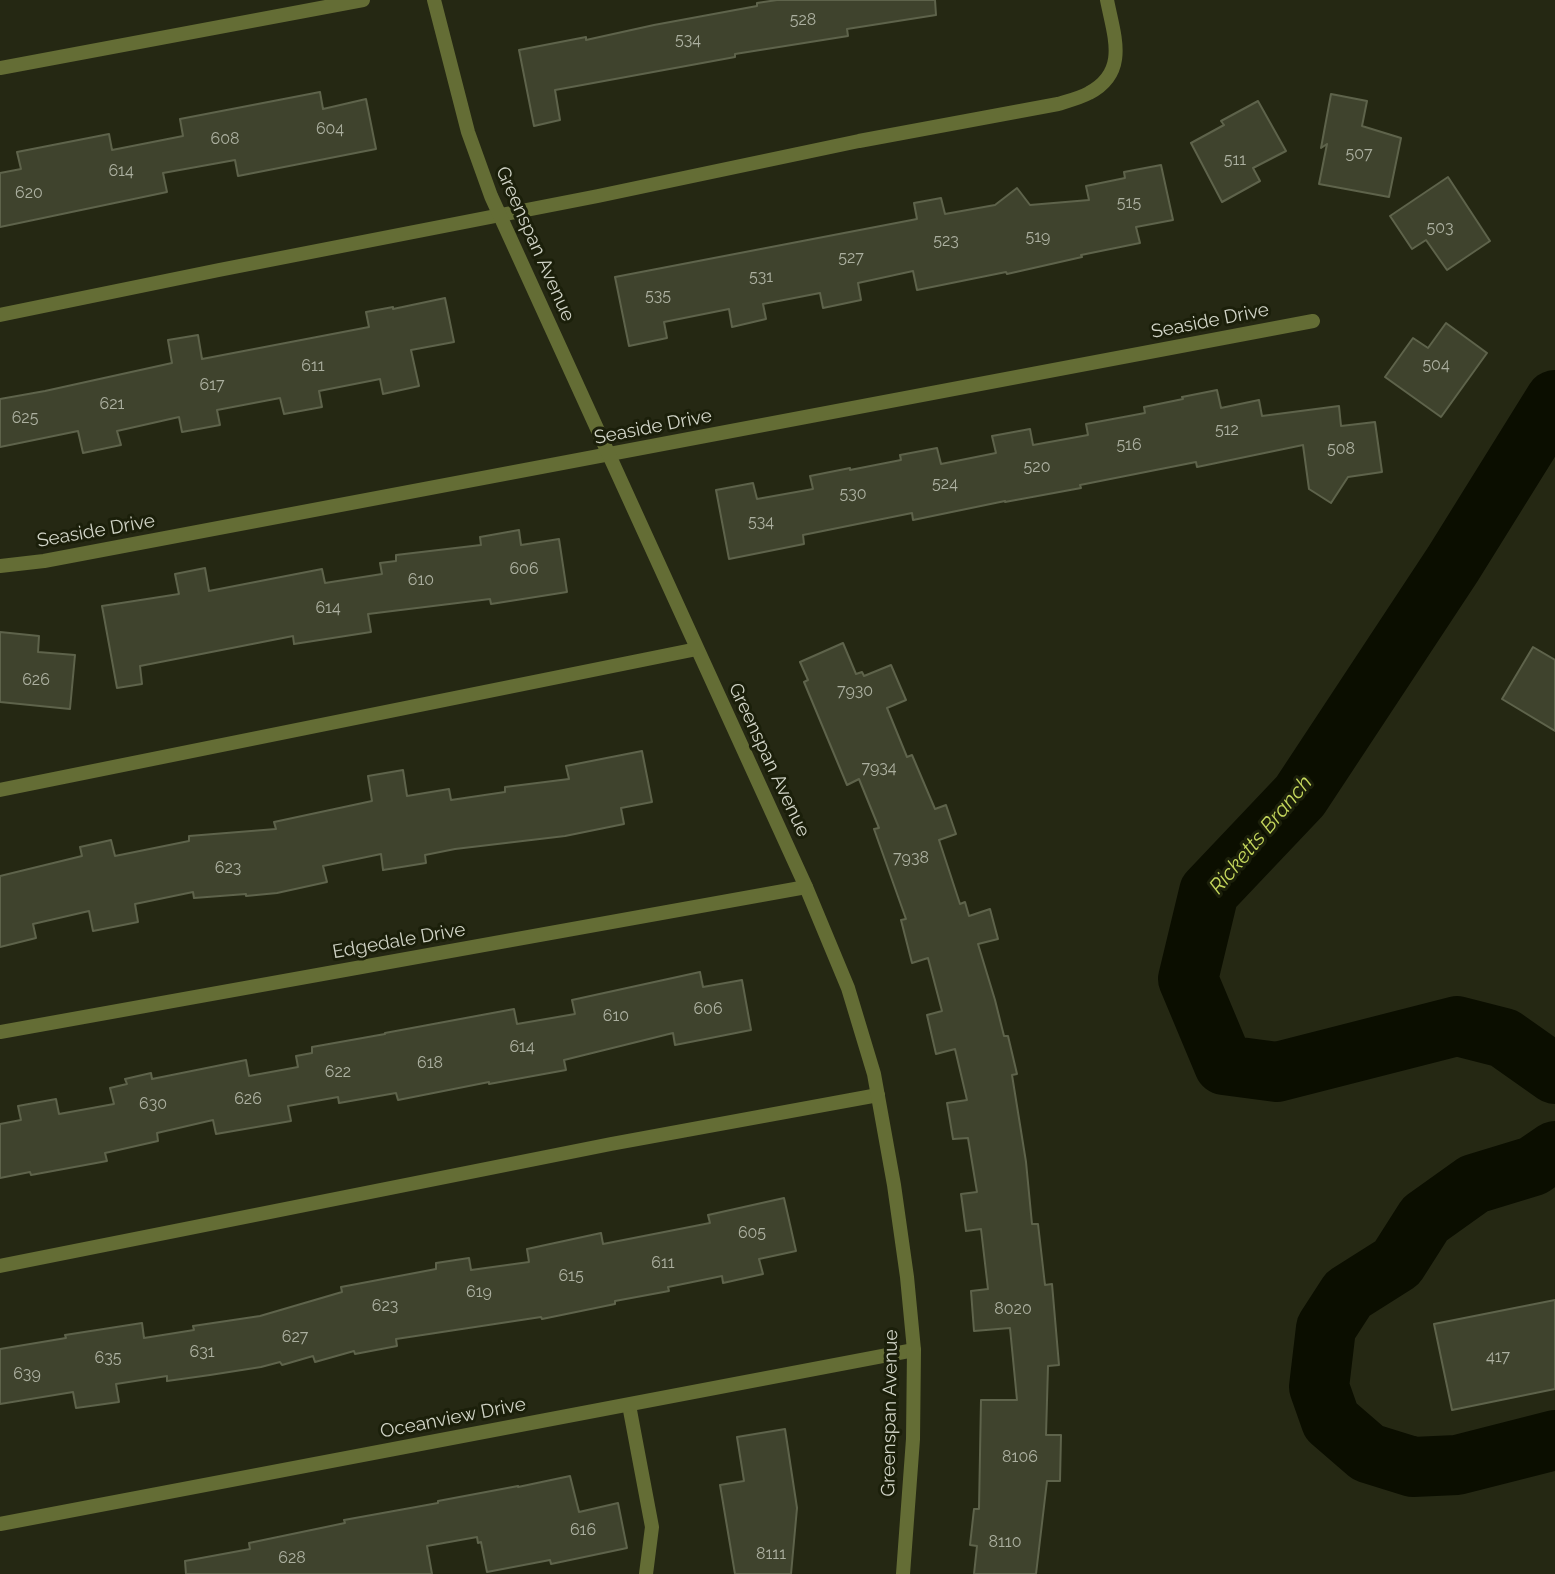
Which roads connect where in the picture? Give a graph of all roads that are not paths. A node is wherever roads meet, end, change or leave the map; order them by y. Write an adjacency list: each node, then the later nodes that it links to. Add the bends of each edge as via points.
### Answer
1 (363, 0): 4 (street)
2 (434, 0): 5 (street, Greenspan Avenue, via 468,132)
3 (1107, 0): 5 (street, via 1116,63 1102,85 1087,94 1058,104)
4 (0, 68)
5 (499, 215): 6 (street); 8 (street, Greenspan Avenue)
6 (0, 315)
7 (1313, 321): 8 (street, Seaside Drive)
8 (608, 455): 9 (street, Seaside Drive); 10 (street, Greenspan Avenue)
9 (0, 566)
10 (696, 649): 11 (street); 12 (street, Greenspan Avenue)
11 (0, 790)
12 (806, 887): 13 (street, Edgedale Drive); 14 (street, Greenspan Avenue, via 848,988)
13 (0, 1032)
14 (878, 1095): 15 (street); 16 (street, Greenspan Avenue)
15 (0, 1266)
16 (914, 1350): 17 (street, Oceanview Drive); 20 (street, Greenspan Avenue)
17 (629, 1405): 18 (street, Oceanview Drive); 19 (street, via 652,1527)
18 (0, 1524)
19 (646, 1574)
20 (903, 1574)

